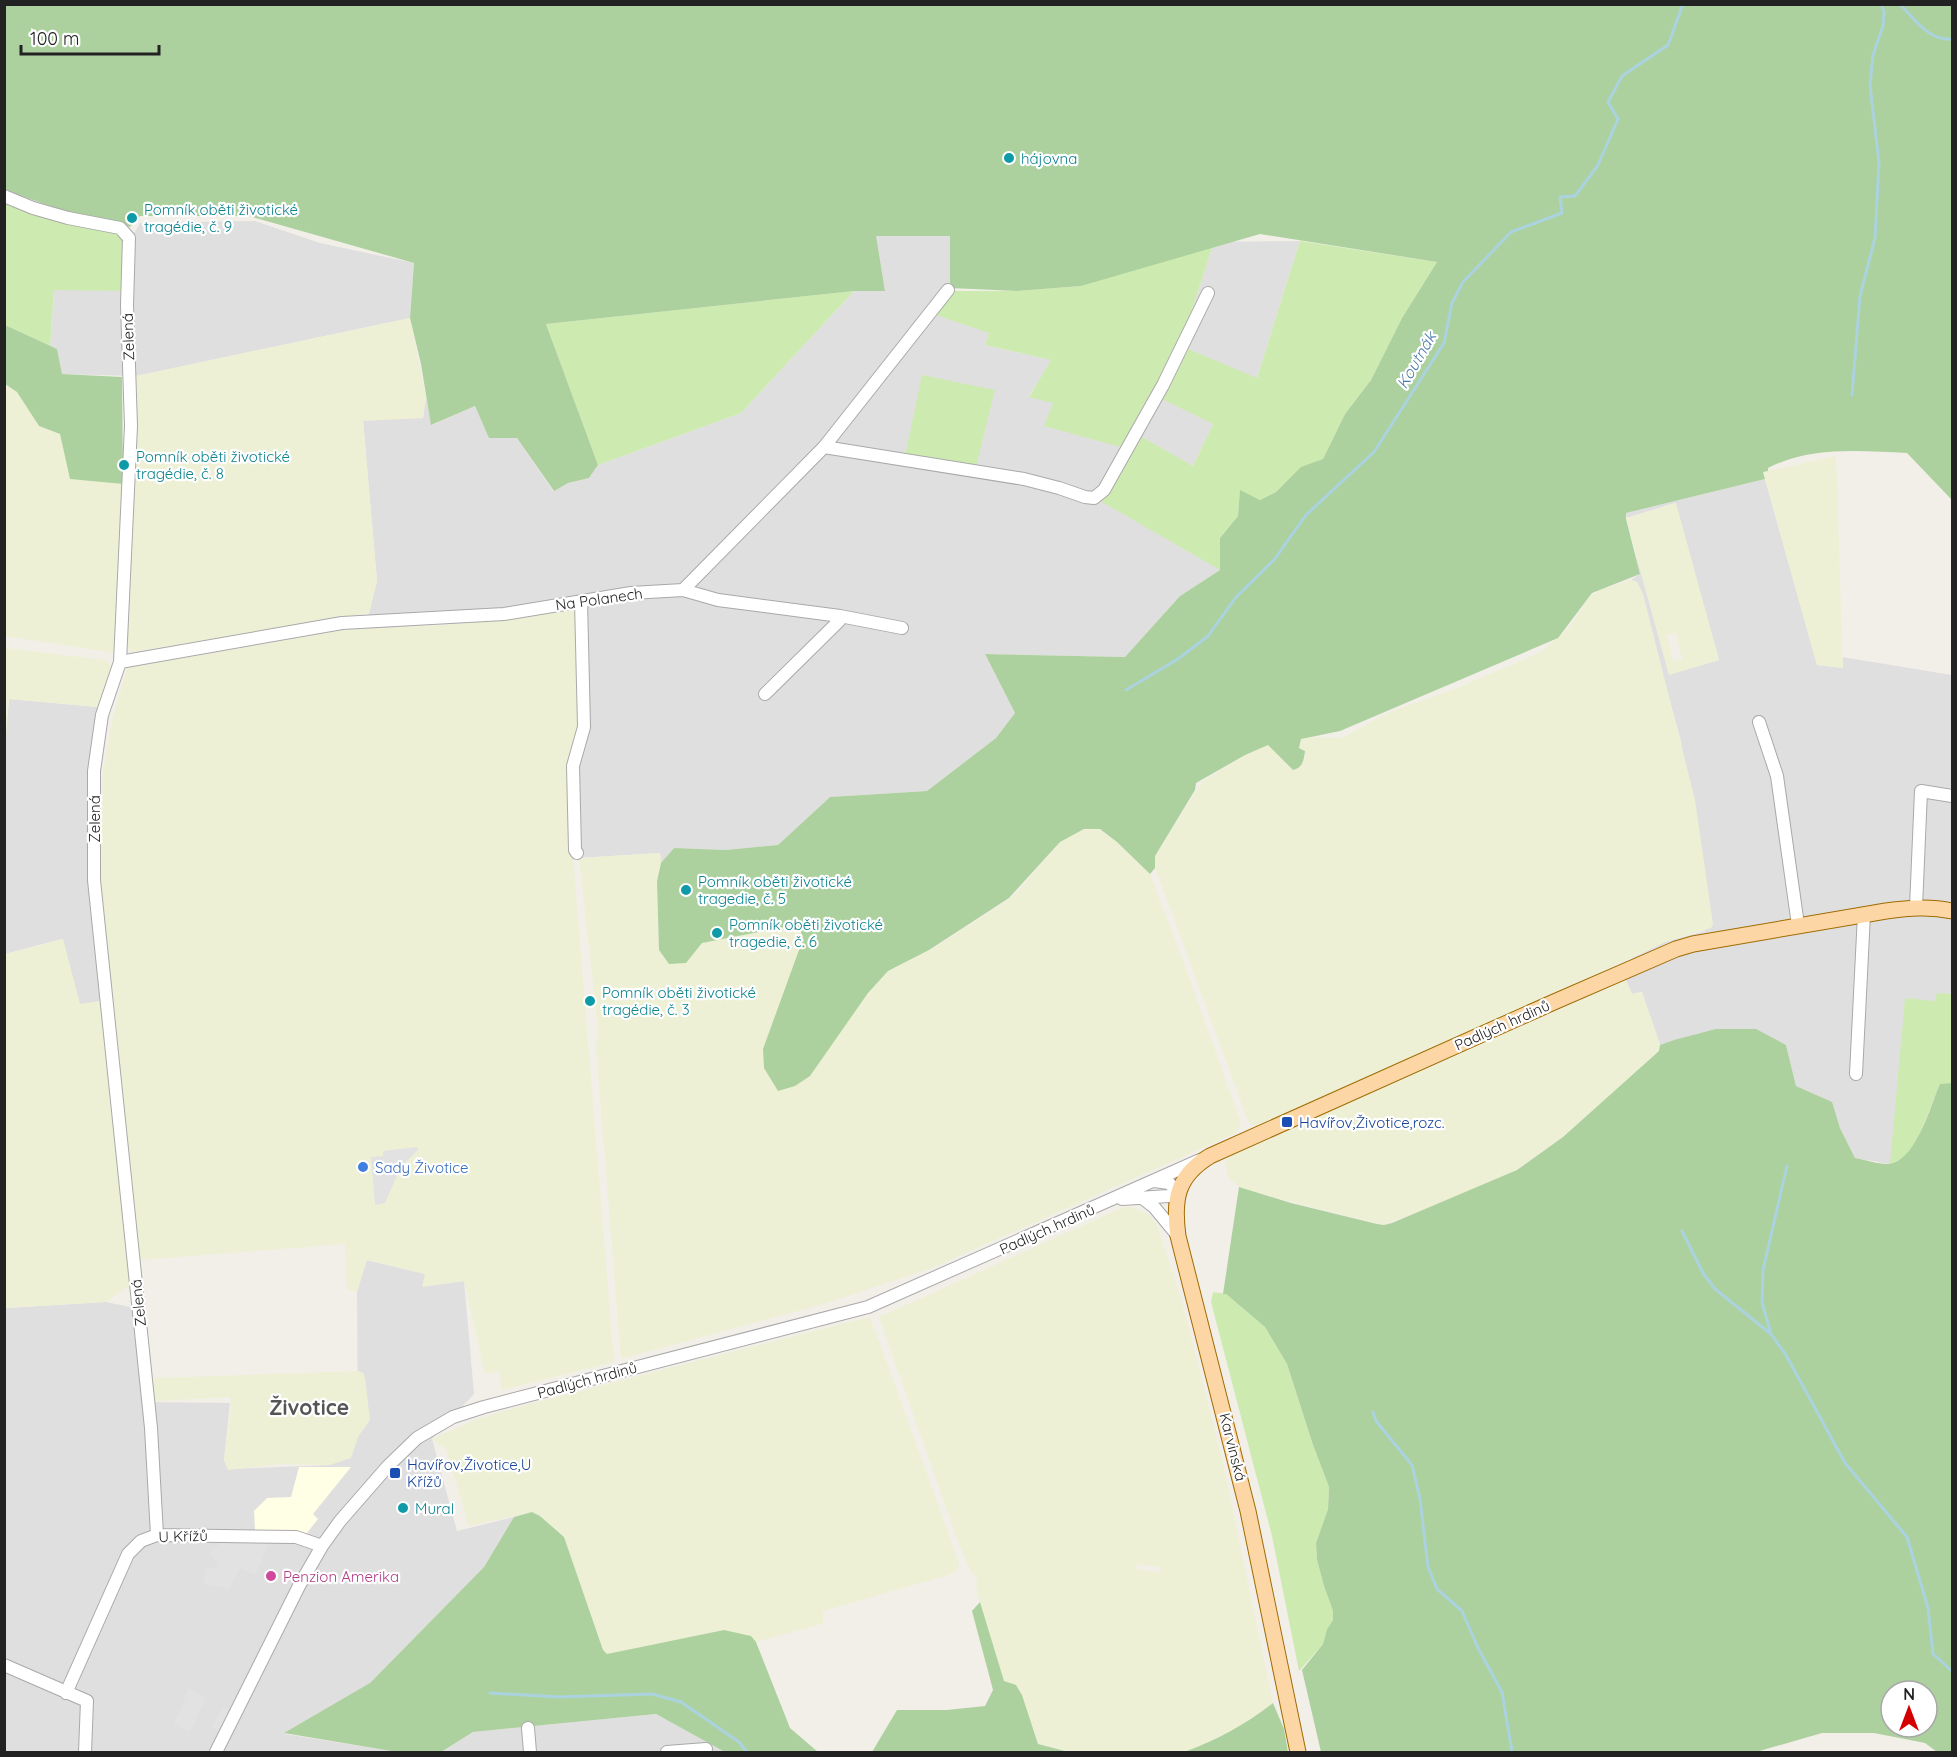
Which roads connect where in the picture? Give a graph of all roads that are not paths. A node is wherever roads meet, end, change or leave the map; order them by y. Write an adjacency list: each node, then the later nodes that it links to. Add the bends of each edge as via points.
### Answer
1 (4, 196): 9 (street, Zelená, via 68,218 120,228 129,238 131,426)
2 (948, 290): 4 (street)
3 (1208, 292): 4 (street, via 1163,385 1104,490 1094,498 1024,479)
4 (824, 447): 5 (street)
5 (683, 590): 6 (street, Na Polanech); 7 (street, Na Polanech, via 718,600)
6 (581, 601): 9 (street, Na Polanech, via 504,614 342,623); 13 (street, via 584,727 573,766)
7 (840, 616): 8 (street, Na Polanech); 10 (street)
8 (902, 628)
9 (120, 662): 25 (street, Zelená, via 102,715 94,771 94,880 151,1428)
10 (765, 694)
11 (1759, 722): 17 (street, via 1777,776)
12 (1953, 796): 14 (street, via 1921,791)
13 (577, 853)
14 (1916, 907): 15 (main road, Padlých hrdinů); 16 (main road, Padlých hrdinů)
15 (1953, 911)
16 (1864, 914): 17 (main road, Padlých hrdinů); 18 (street)
17 (1798, 926): 19 (main road, Padlých hrdinů, via 1676,949)
18 (1856, 1074)
19 (1210, 1156): 20 (street, Padlých hrdinů); 21 (main road, Karvinská, via 1191,1169)
20 (1153, 1180): 21 (street, via 1169,1183); 23 (street, Padlých hrdinů)
21 (1179, 1193): 22 (street, Padlých hrdinů); 24 (main road, Karvinská)
22 (1141, 1197): 23 (street, Padlých hrdinů); 24 (street)
23 (1112, 1200): 26 (street, Padlých hrdinů, via 868,1307 453,1417 417,1438 394,1460)
24 (1178, 1236): 35 (main road, Karvinská, via 1248,1511)
25 (157, 1535): 26 (street, U Křížů, via 296,1537); 28 (street, U Křížů, via 141,1541 128,1554)
26 (322, 1546): 32 (street, Padlých hrdinů)
27 (4, 1665): 28 (street)
28 (66, 1693): 31 (street, via 87,1701)
29 (528, 1728): 33 (street)
30 (706, 1749): 34 (street)
31 (85, 1752)
32 (216, 1752)
33 (530, 1752)
34 (668, 1752)
35 (1298, 1752)

